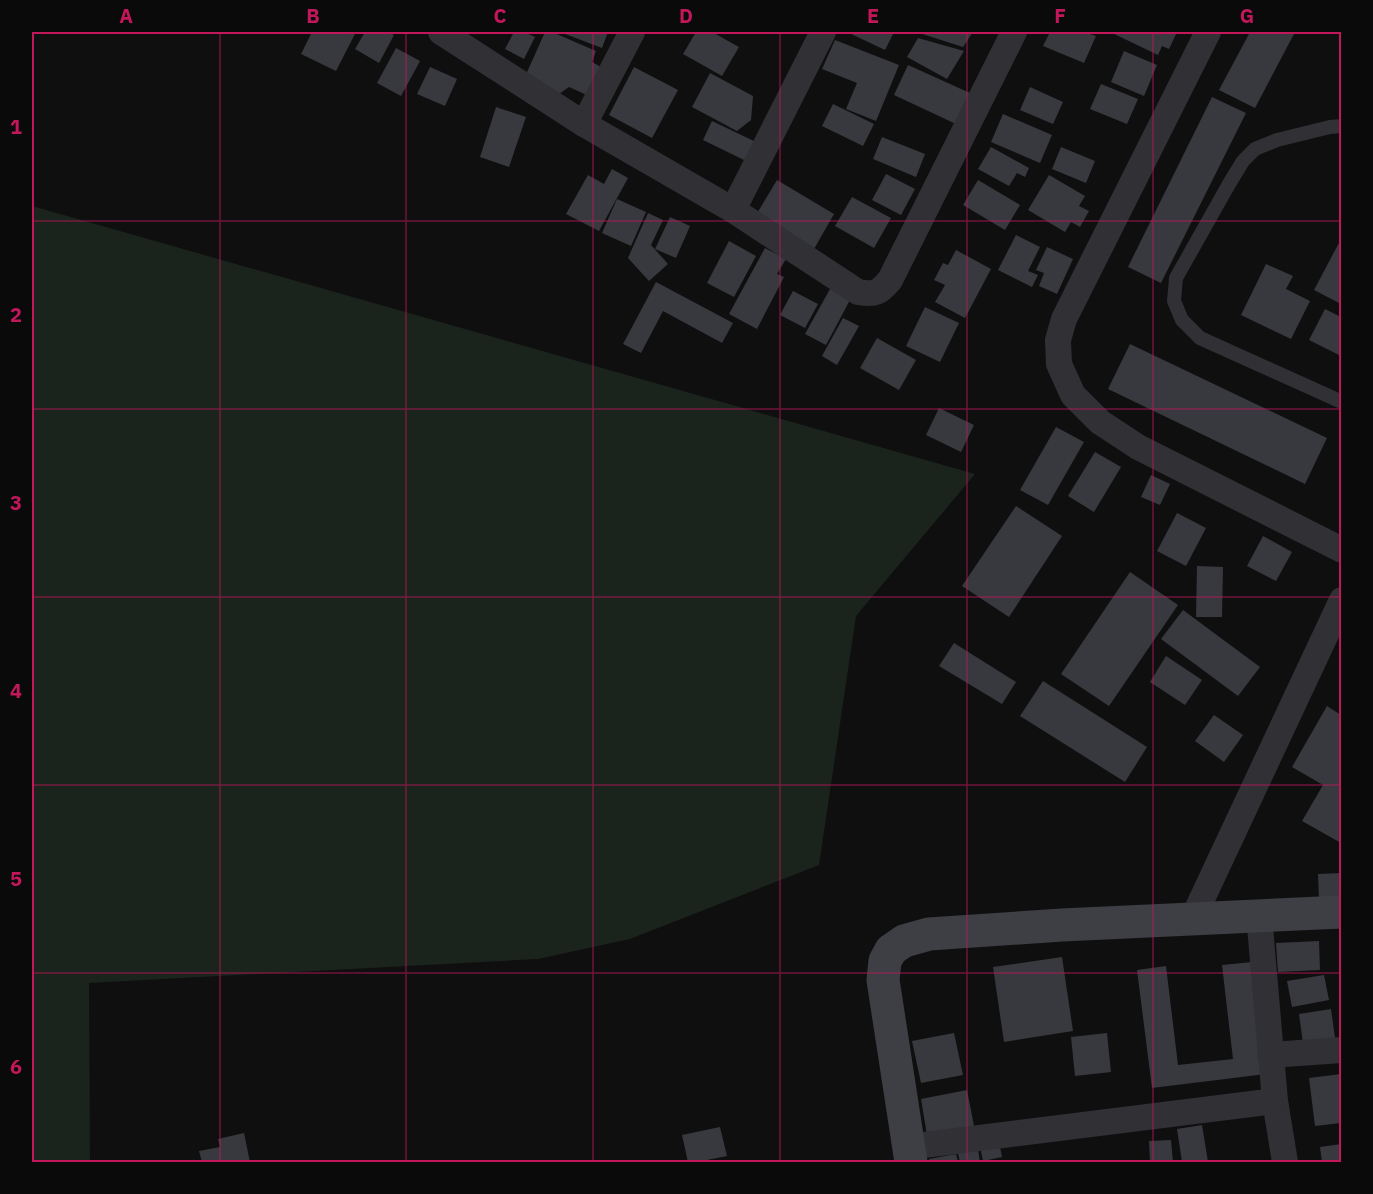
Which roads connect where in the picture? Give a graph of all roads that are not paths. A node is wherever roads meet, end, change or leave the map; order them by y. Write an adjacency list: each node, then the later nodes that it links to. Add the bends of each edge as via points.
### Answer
1 (632, 32): 6 (street)
2 (823, 32): 8 (street)
3 (1014, 32): 8 (street, via 882,290 871,294 858,292)
4 (1208, 32): 10 (street, via 1064,319 1058,340 1059,364 1073,395 1100,422 1138,447)
5 (450, 34): 6 (street)
6 (584, 124): 8 (street)
7 (1341, 126): 9 (lane, via 1276,140 1255,149 1229,184 1176,278 1174,301 1182,320 1200,338)
8 (733, 210)
9 (1341, 402)
10 (1341, 550)
11 (1341, 600): 14 (street)
12 (1341, 912): 13 (street)
13 (1258, 915): 14 (street); 16 (street)
14 (1193, 918): 18 (street, via 929,934 904,941 891,950 883,980)
15 (1341, 1050): 16 (street)
16 (1270, 1055): 17 (street)
17 (1275, 1101): 18 (street); 19 (street)
18 (910, 1155)
19 (1285, 1162)

